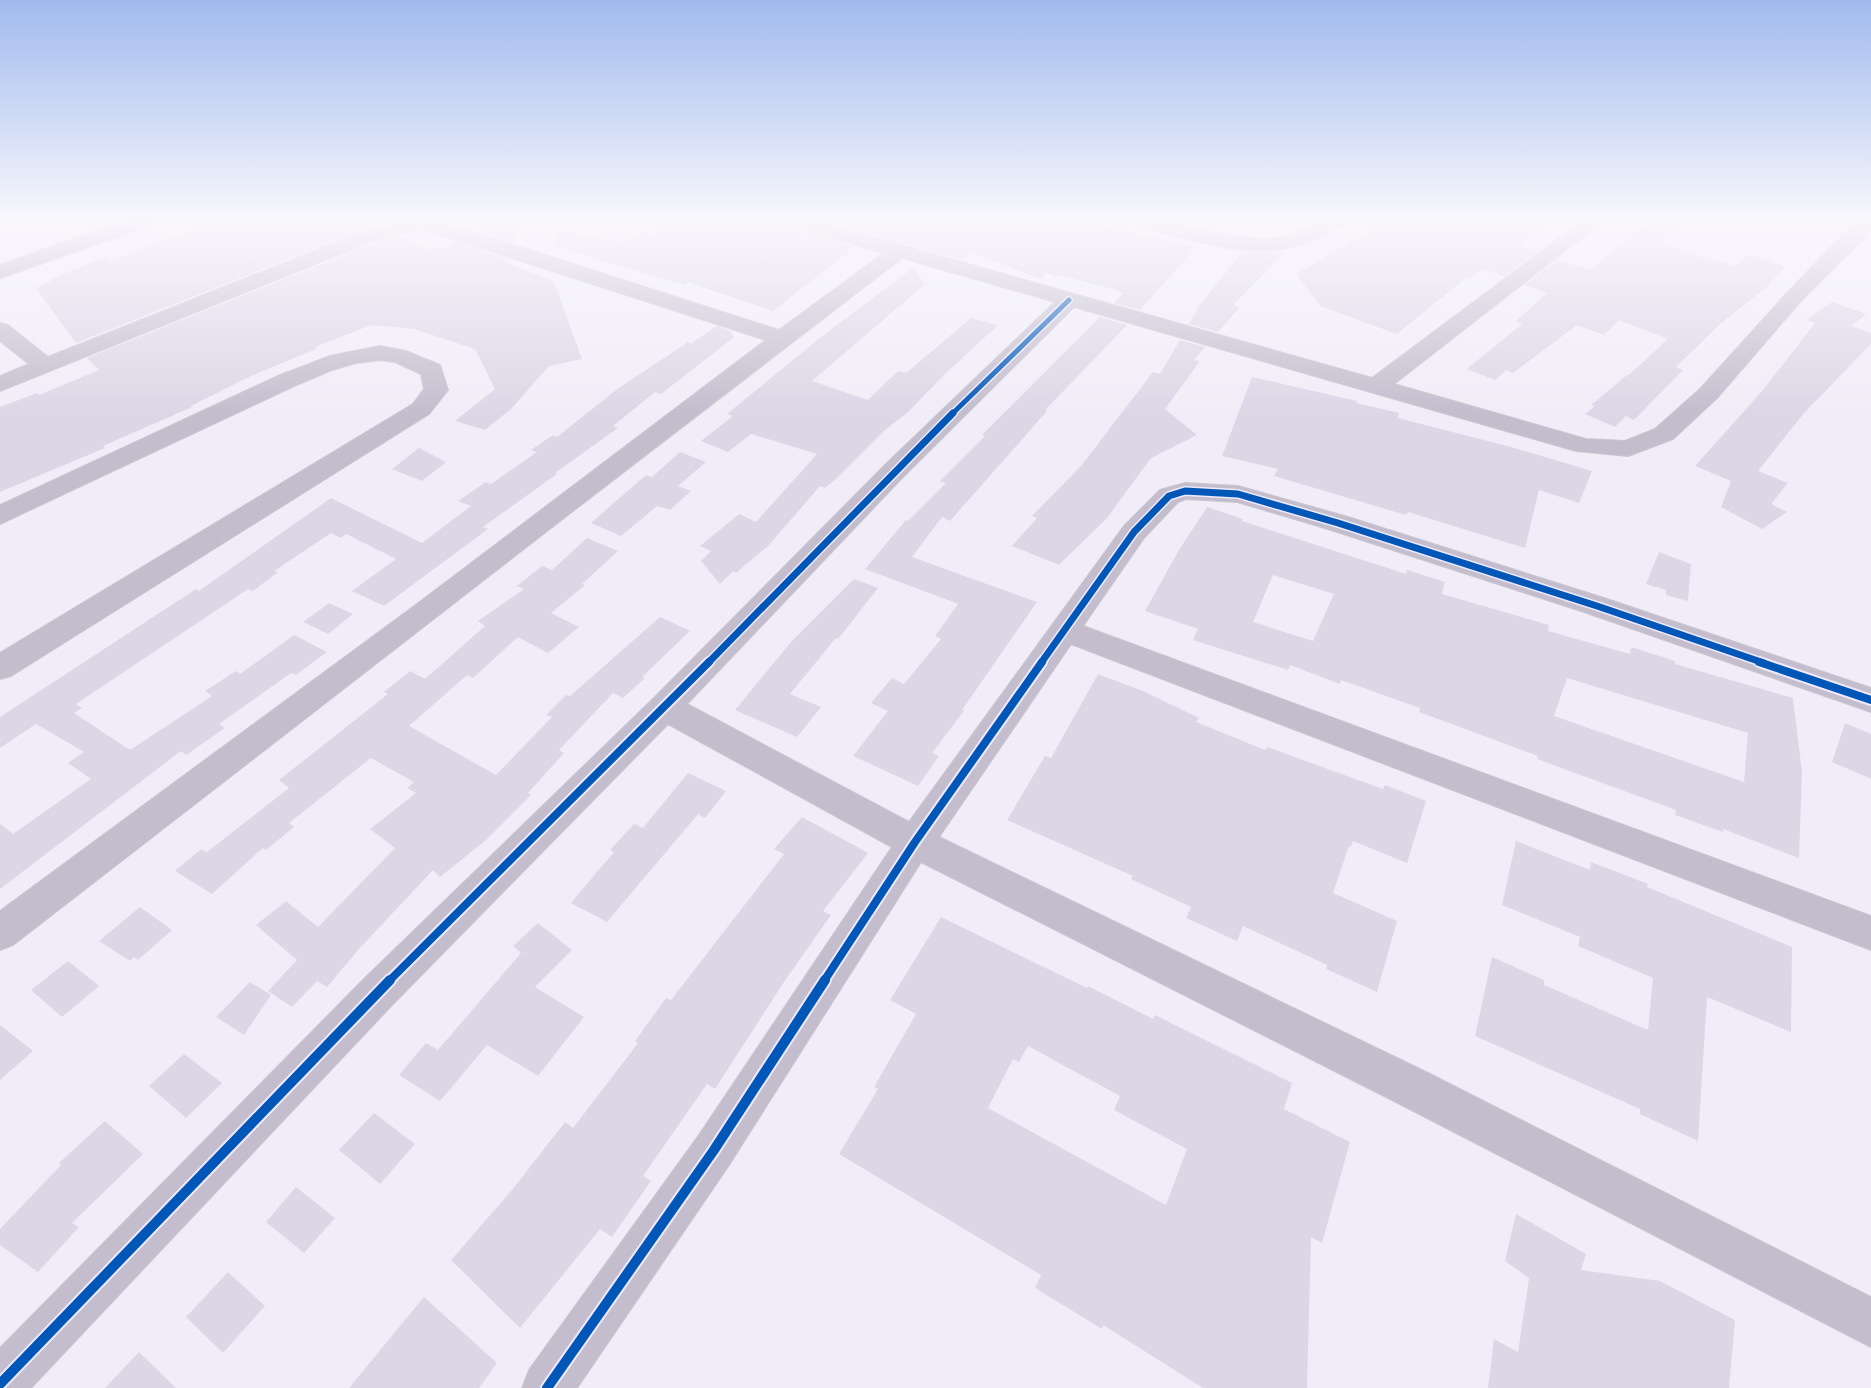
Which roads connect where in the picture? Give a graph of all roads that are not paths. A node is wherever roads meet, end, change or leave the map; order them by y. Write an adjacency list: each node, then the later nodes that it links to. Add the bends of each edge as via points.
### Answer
1 (250, 284): 10 (street)
2 (614, 284): 9 (street)
3 (854, 284): 9 (street)
4 (1014, 284): 7 (street)
5 (1512, 284): 12 (street)
6 (1807, 284): 12 (street, via 1709,393 1664,434 1628,449 1585,446)
7 (1069, 300): 12 (street); 17 (street)
8 (0, 330): 10 (street)
9 (781, 338): 19 (street)
10 (45, 366): 11 (street)
11 (0, 384)
12 (1377, 386)
13 (0, 515): 15 (street, via 328,364 390,354 432,370 436,390 420,409)
14 (1066, 632): 16 (street, via 1134,532 1169,496 1185,491 1238,494 1597,606); 18 (street); 20 (street)
15 (0, 668)
16 (1871, 699)
17 (665, 707): 18 (street); 22 (street, via 378,992)
18 (915, 842): 21 (street, via 1413,1088); 23 (street, via 714,1150)
19 (0, 933)
20 (1871, 933)
21 (1871, 1323)
22 (0, 1384)
23 (547, 1388)

